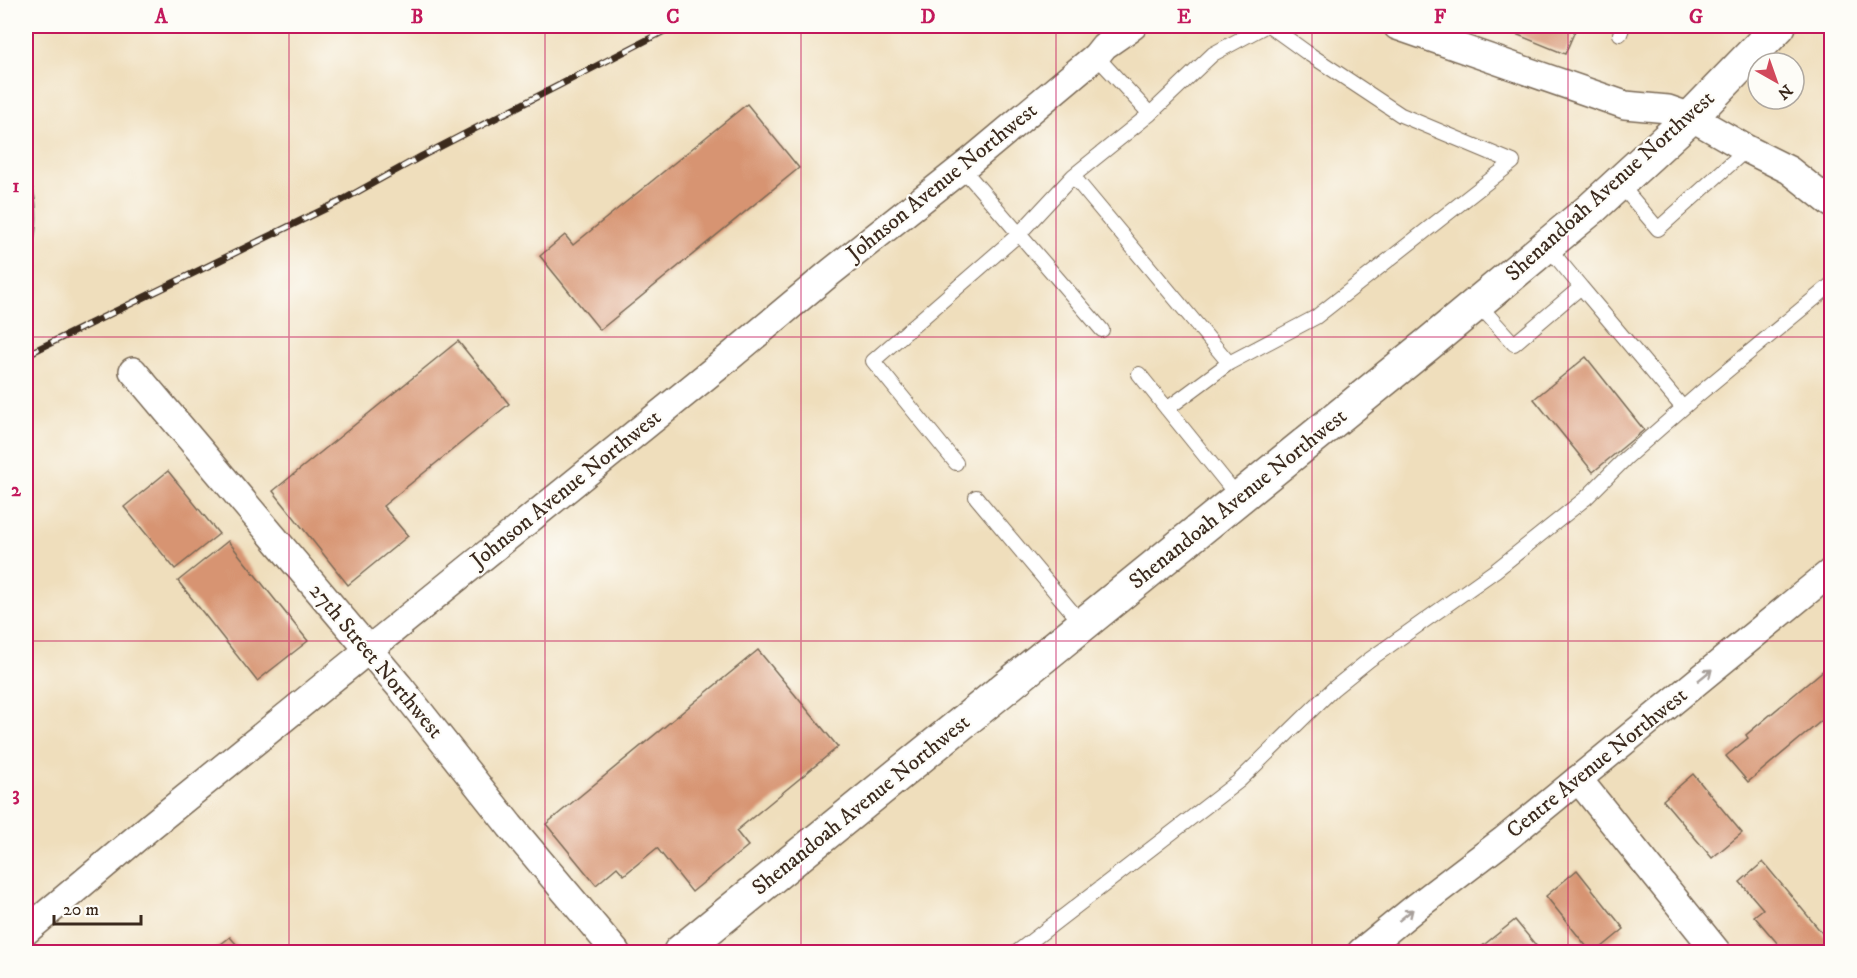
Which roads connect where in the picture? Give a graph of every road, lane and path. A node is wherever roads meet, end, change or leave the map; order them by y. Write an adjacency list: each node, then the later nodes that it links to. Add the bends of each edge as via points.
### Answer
1 (1133, 26): 6 (street, Johnson Avenue Northwest)
2 (1265, 26): 7 (lane, via 1214,54)
3 (1270, 26): 22 (lane, via 1401,115 1513,162 1316,317)
4 (1397, 26): 8 (street, via 1625,105 1668,109)
5 (1779, 26): 8 (main road, Shenandoah Avenue Northwest)
6 (1104, 42): 7 (lane); 10 (street, Johnson Avenue Northwest)
7 (1150, 114): 11 (lane)
8 (1690, 117): 9 (street); 12 (main road, Shenandoah Avenue Northwest)
9 (1747, 149): 12 (lane, via 1658,229); 14 (street, via 1789,170)
10 (962, 168): 15 (lane); 32 (street, Johnson Avenue Northwest)
11 (1073, 176): 15 (lane); 22 (lane)
12 (1618, 183): 17 (main road, Shenandoah Avenue Northwest)
13 (26, 191): 16 (lane, via 30,210)
14 (1832, 204)
15 (1019, 234): 21 (lane); 27 (lane, via 873,361)
16 (26, 245)
17 (1547, 246): 19 (lane); 20 (main road, Shenandoah Avenue Northwest)
18 (1832, 284): 25 (lane)
19 (1581, 287): 20 (lane, via 1514,344); 25 (lane)
20 (1477, 303): 29 (main road, Shenandoah Avenue Northwest)
21 (1102, 330)
22 (1229, 363): 26 (lane)
23 (133, 370): 32 (street, 27th Street Northwest)
24 (1138, 374): 26 (lane)
25 (1683, 408): 37 (lane, via 1586,498 1496,570 1369,660 1239,781)
26 (1167, 410): 29 (lane)
27 (956, 464)
28 (976, 496): 31 (lane)
29 (1239, 498): 31 (main road, Shenandoah Avenue Northwest)
30 (1832, 571): 33 (street, Centre Avenue Northwest, one-way to 30)
31 (1083, 625): 36 (main road, Shenandoah Avenue Northwest)
32 (367, 649): 34 (street, Johnson Avenue Northwest); 35 (street, 27th Street Northwest)
33 (1578, 779): 38 (street, Centre Avenue Northwest, one-way to 33); 39 (street)
34 (26, 931)
35 (616, 952)
36 (680, 952)
37 (1017, 952)
38 (1361, 952)
39 (1717, 952)

